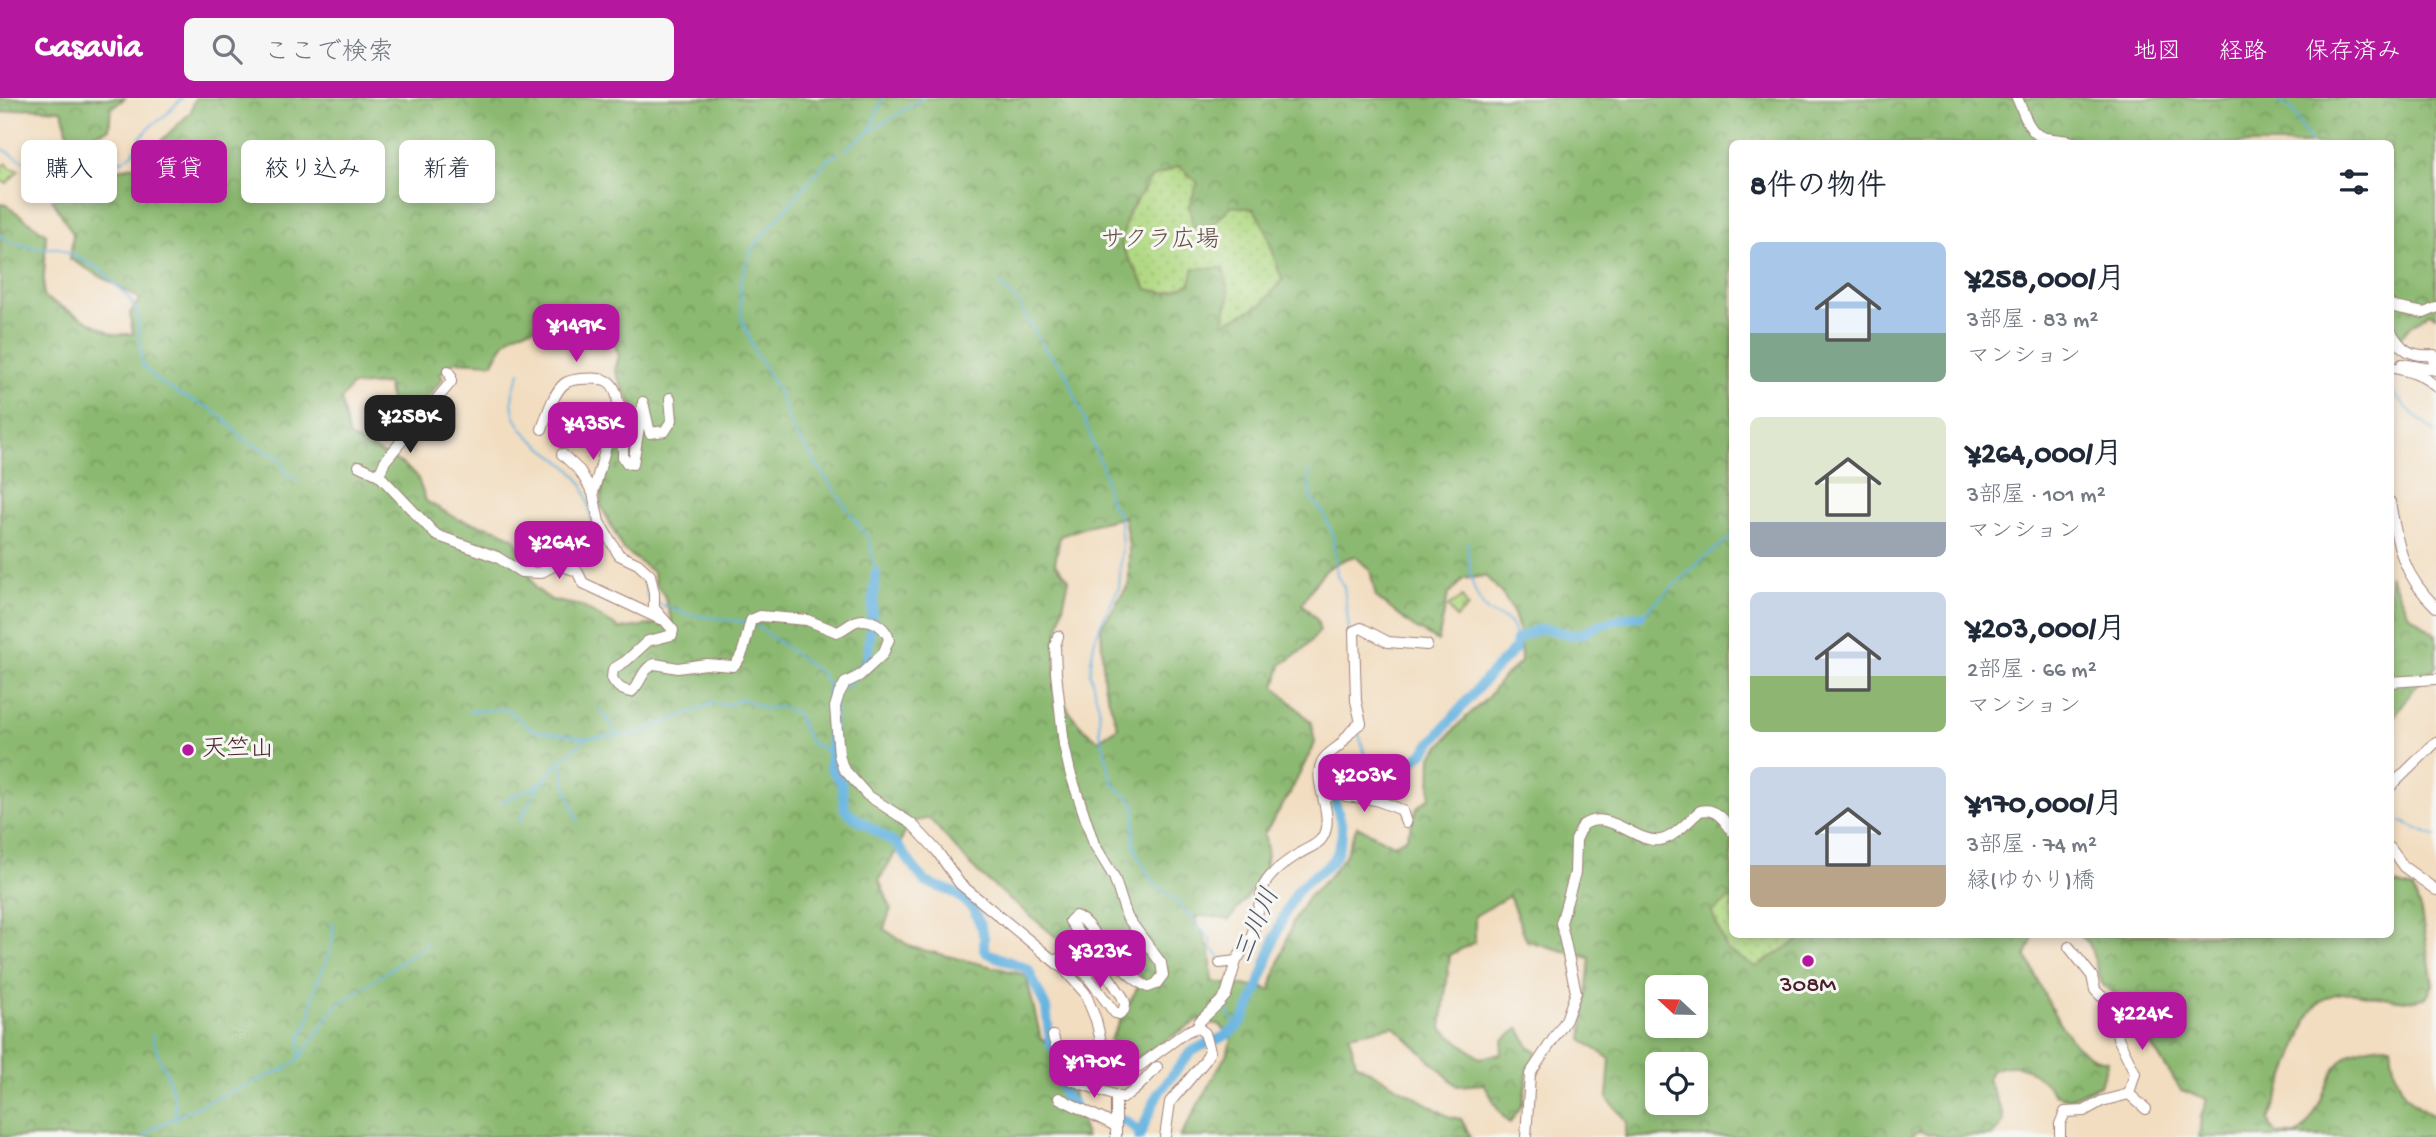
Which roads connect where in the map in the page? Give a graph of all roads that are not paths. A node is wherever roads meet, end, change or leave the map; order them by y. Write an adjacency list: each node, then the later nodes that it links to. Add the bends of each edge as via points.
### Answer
1 (2017, 98): 2 (street, via 2032,130 2041,137)
2 (2068, 140)
3 (2394, 307): 4 (street, via 2424,313)
4 (2436, 308)
5 (2394, 337): 8 (street, via 2409,354 2434,355)
6 (2394, 364): 8 (street)
7 (2394, 367): 10 (street, via 2414,372)
8 (2435, 369)
9 (448, 371): 16 (street, via 451,382)
10 (2436, 387)
11 (670, 398): 12 (street, via 672,420 665,431 650,433 643,402 633,464 623,457 623,407)
12 (618, 404): 13 (street, via 617,389 609,382 598,377 568,381 561,386); 17 (street)
13 (542, 429)
14 (562, 454): 17 (street, via 580,471)
15 (359, 466): 16 (street)
16 (379, 475): 20 (street, via 436,535 497,557 521,572 540,573 557,564 577,571 583,583)
17 (593, 494): 20 (street, via 599,522 618,555 649,575 653,608)
18 (2394, 522): 19 (street, via 2402,561)
19 (2436, 607)
20 (663, 621): 33 (street, via 673,630 672,635 648,641 614,669 612,678 622,690 631,692 648,666 655,664 733,666 742,657 751,620 760,616 807,620 837,632 863,621 876,623 887,632 883,654 845,683 835,707 843,768 867,795 912,824 960,884)
21 (1058, 636): 33 (street, via 1056,673 1070,772 1126,918 1161,963 1163,975 1149,987 1135,980 1075,916 1070,921 1122,996 1124,1010 1119,1014 1110,1008 1085,973)
22 (1427, 645): 27 (street, via 1388,642 1361,628 1354,631 1361,723 1323,759 1320,776)
23 (2436, 679): 24 (street)
24 (2394, 682)
25 (2436, 742): 26 (street)
26 (2394, 782)
27 (1326, 797): 28 (street, via 1339,793 1376,800 1402,810); 34 (street, via 1324,836 1268,878 1252,936 1228,962 1226,995)
28 (1406, 823)
29 (1729, 828): 45 (street, via 1707,809 1662,840 1595,820 1583,825 1576,840 1575,873 1561,923 1576,992 1566,1020 1530,1074)
30 (2394, 853): 31 (street, via 2404,867)
31 (2436, 890)
32 (2069, 947): 37 (street, via 2101,996 2126,1003 2115,1020 2134,1073)
33 (1053, 959): 34 (street, via 1085,993 1107,1059 1114,1066 1123,1070 1138,1067)
34 (1197, 1027): 44 (street, via 1205,1033 1210,1051 1170,1102)
35 (1053, 1036): 38 (street, via 1069,1079)
36 (1157, 1068): 38 (street, via 1134,1091 1123,1098)
37 (2129, 1094): 40 (street); 47 (street, via 2084,1111 2065,1112)
38 (1116, 1096): 41 (street)
39 (1059, 1098): 41 (street)
40 (2146, 1109)
41 (1116, 1121): 43 (street)
42 (2054, 1125): 46 (street)
43 (1116, 1137)
44 (1165, 1137)
45 (1526, 1137)
46 (2052, 1137)
47 (2060, 1137)

